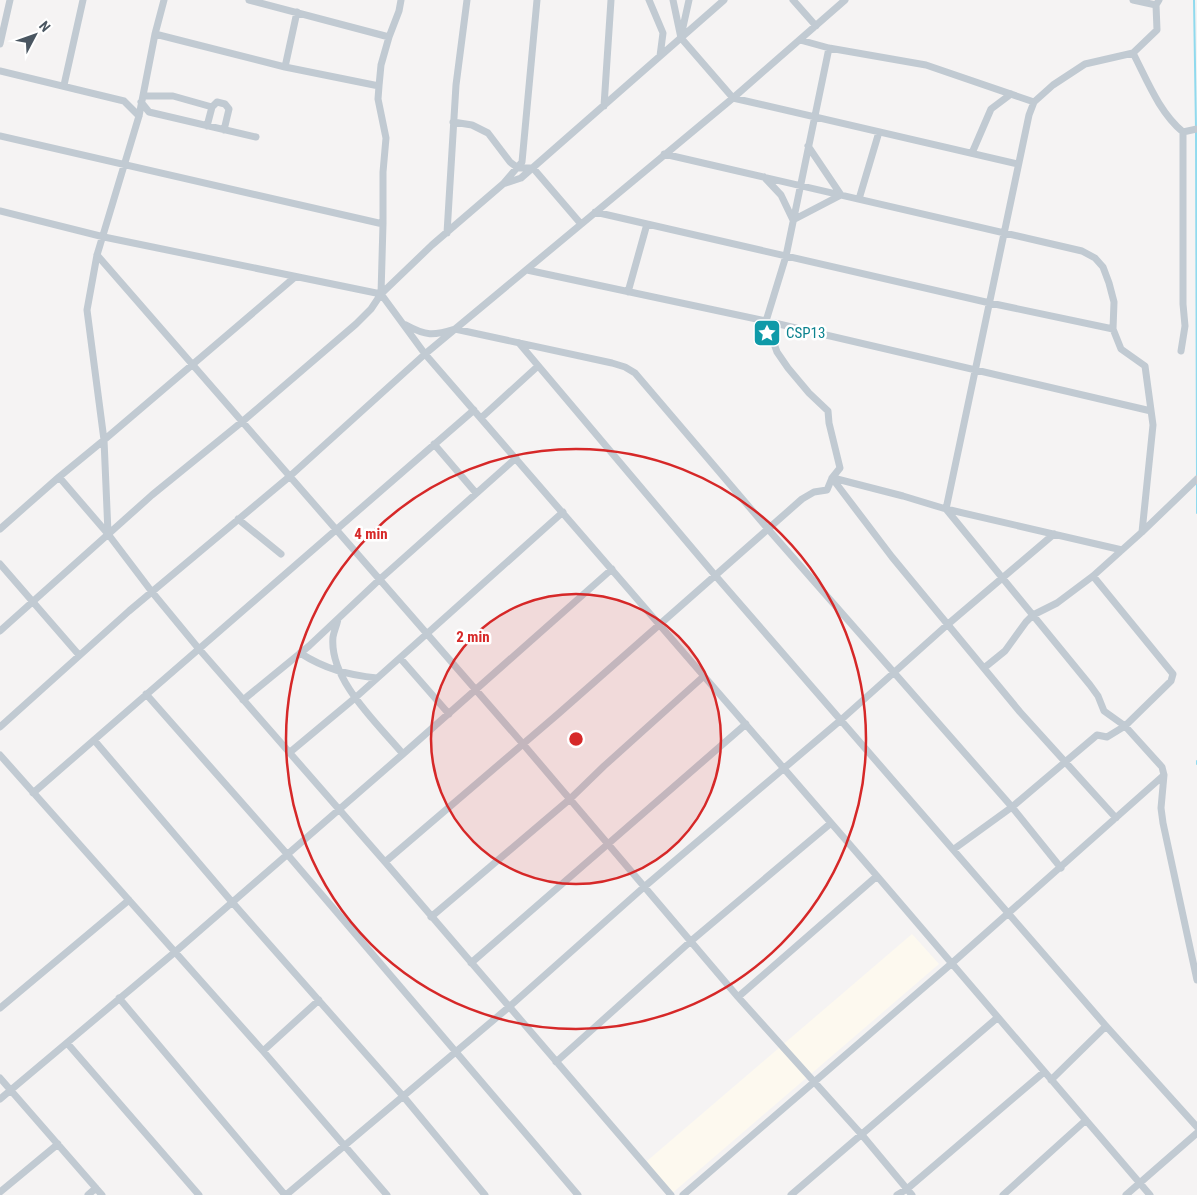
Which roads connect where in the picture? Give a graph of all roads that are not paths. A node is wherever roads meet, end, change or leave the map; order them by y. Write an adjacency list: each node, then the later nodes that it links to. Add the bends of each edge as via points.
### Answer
1 (10, 0): 23 (street)
2 (83, 0): 29 (street)
3 (164, 0): 19 (street)
4 (250, 0): 17 (street)
5 (400, 0): 20 (street)
6 (467, 0): 39 (street)
7 (537, 0): 52 (street, via 525,144)
8 (611, 0): 35 (street)
9 (649, 0): 26 (street, via 663,32)
10 (673, 0): 21 (street)
11 (689, 0): 21 (street)
12 (724, 0): 21 (street)
13 (793, 0): 18 (street)
14 (846, 0): 18 (street)
15 (1134, 0): 16 (street)
16 (1158, 2): 25 (street, via 1157,30)
17 (297, 12): 20 (street); 27 (street)
18 (816, 26): 22 (street)
19 (155, 34): 27 (street); 33 (street)
20 (389, 37): 30 (street)
21 (681, 38): 26 (street); 32 (street)
22 (800, 40): 24 (street); 32 (street)
23 (0, 44)
24 (829, 48): 31 (street, via 926,65); 38 (street)
25 (1133, 53): 34 (street, via 1085,64); 44 (street, via 1161,107)
26 (660, 56): 35 (street)
27 (285, 66): 30 (street)
28 (0, 71): 29 (street)
29 (64, 85): 37 (street, via 124,101)
30 (379, 86): 62 (street, via 378,99 386,138)
31 (1011, 94): 34 (street); 48 (street, via 991,109)
32 (733, 98): 38 (street); 49 (street)
33 (142, 99): 36 (street, via 173,96); 37 (street); 40 (street, via 149,112)
34 (1034, 102): 51 (street)
35 (604, 106): 53 (street)
36 (212, 107): 40 (street); 42 (street, via 217,102 229,108)
37 (139, 116): 50 (street)
38 (814, 117): 43 (street); 47 (street)
39 (453, 122): 52 (street, via 472,125 488,133); 66 (street)
40 (207, 126): 42 (street)
41 (1195, 129): 44 (street)
42 (224, 130): 46 (street)
43 (878, 132): 48 (street); 58 (street)
44 (1183, 132): 80 (street, via 1185,326)
45 (0, 136): 50 (street)
46 (256, 137)
47 (808, 146): 56 (street); 57 (street)
48 (972, 153): 51 (street)
49 (664, 154): 54 (street); 60 (street)
50 (125, 164): 62 (street); 67 (street)
51 (1018, 164): 65 (street)
52 (518, 168): 53 (street); 55 (street)
53 (533, 168): 55 (street, via 521,178); 63 (street)
54 (763, 176): 56 (street); 61 (street, via 781,195)
55 (503, 184): 66 (street)
56 (800, 185): 57 (street); 61 (street)
57 (841, 195): 58 (street); 61 (street)
58 (860, 199): 65 (street)
59 (0, 211): 67 (street)
60 (595, 212): 63 (street); 64 (street)
61 (793, 220): 69 (street)
62 (383, 224): 73 (street)
63 (581, 224): 70 (street)
64 (647, 224): 69 (street); 72 (street)
65 (1005, 232): 74 (street); 78 (street, via 1082,250 1096,258 1103,267 1114,302)
66 (447, 233): 73 (street)
67 (104, 237): 68 (street); 71 (street)
68 (97, 255): 82 (street); 89 (street, via 87,310)
69 (786, 256): 74 (street); 75 (street)
70 (527, 270): 72 (street); 77 (street)
71 (295, 277): 73 (street); 82 (street)
72 (628, 292): 75 (street)
73 (380, 294): 76 (street); 88 (street, via 356,324)
74 (990, 303): 78 (street); 84 (street)
75 (766, 321): 84 (street); 94 (street, via 788,368 828,411 840,468)
76 (402, 322): 77 (street, via 422,334 436,335); 81 (street)
77 (455, 329): 79 (street); 81 (street)
78 (1113, 329): 86 (street, via 1121,349 1145,366)
79 (519, 344): 83 (street); 104 (street, via 612,363 635,373)
80 (1181, 351)
81 (425, 354): 85 (street); 93 (street)
82 (193, 363): 88 (street); 89 (street)
83 (538, 366): 87 (street); 112 (street)
84 (975, 370): 86 (street); 99 (street)
85 (474, 410): 87 (street); 90 (street)
86 (1151, 411): 105 (street, via 1153,425)
87 (481, 418): 91 (street)
88 (242, 421): 93 (street); 106 (street)
89 (104, 440): 92 (street); 106 (street)
90 (434, 444): 98 (street); 103 (street)
91 (516, 458): 98 (street); 100 (street)
92 (58, 476): 102 (street); 106 (street)
93 (289, 477): 101 (street); 103 (street)
94 (832, 478): 99 (street); 104 (street, via 827,490 814,492 802,499); 121 (street)
95 (1197, 479): 96 (street)
96 (1189, 486): 97 (street); 105 (street)
97 (1197, 489)
98 (476, 493): 115 (street)
99 (946, 509): 107 (street); 114 (street)
100 (563, 512): 111 (street); 123 (street)
101 (238, 519): 109 (street); 116 (street)
102 (0, 529)
103 (335, 529): 115 (street); 124 (street)
104 (768, 529): 112 (street); 130 (street)
105 (1142, 532): 108 (street)
106 (108, 534): 116 (street); 117 (street)
107 (1054, 534): 108 (street); 114 (street)
108 (1122, 550): 113 (street)
109 (281, 554)
110 (0, 564): 117 (street)
111 (612, 569): 120 (street); 133 (street)
112 (714, 574): 120 (street); 138 (street)
113 (1093, 576): 118 (street, via 1057,603); 140 (street, via 1173,674 1171,681)
114 (1002, 578): 118 (street); 121 (street)
115 (379, 580): 119 (street); 123 (street)
116 (152, 592): 124 (street); 126 (street)
117 (32, 601): 122 (street); 126 (street)
118 (1034, 615): 128 (street, via 1005,651); 140 (street, via 1090,685 1104,711)
119 (338, 618): 125 (street); 129 (street, via 333,638)
120 (658, 624): 131 (street); 143 (street)
121 (947, 625): 128 (street); 130 (street)
122 (0, 631)
123 (426, 634): 127 (street); 133 (street)
124 (199, 649): 134 (street); 136 (street)
125 (300, 653): 129 (street); 136 (street)
126 (79, 655): 141 (street)
127 (400, 658): 132 (street); 137 (street)
128 (984, 668): 147 (street)
129 (339, 672): 132 (street); 135 (street)
130 (895, 672): 138 (street); 152 (street)
131 (704, 676): 139 (street); 151 (street)
132 (377, 678): 135 (street)
133 (476, 690): 137 (street); 143 (street)
134 (146, 694): 142 (street); 158 (street)
135 (355, 698): 144 (street); 145 (street)
136 (243, 700): 144 (street)
137 (448, 714): 145 (street)
138 (842, 720): 148 (street); 157 (street)
139 (746, 724): 148 (street); 156 (street)
140 (1125, 726): 147 (street, via 1107,737 1097,735); 149 (street, via 1162,767)
141 (0, 727)
142 (94, 740): 150 (street); 164 (street)
143 (523, 744): 151 (street); 159 (street)
144 (289, 753): 153 (street)
145 (403, 754): 153 (street)
146 (0, 755): 150 (street)
147 (1065, 761): 152 (street); 154 (street)
148 (784, 768): 155 (street); 162 (street)
149 (1164, 775): 154 (street); 171 (street, via 1161,798 1163,823)
150 (33, 793): 163 (street)
151 (570, 799): 156 (street); 166 (street)
152 (1012, 807): 157 (street); 160 (street)
153 (339, 810): 158 (street); 159 (street)
154 (1116, 818): 160 (street)
155 (831, 823): 161 (street); 167 (street)
156 (607, 843): 162 (street); 169 (street)
157 (954, 849): 165 (street)
158 (287, 854): 164 (street); 181 (street)
159 (385, 862): 166 (street)
160 (1061, 868): 165 (street)
161 (878, 876): 170 (street); 172 (street)
162 (644, 887): 167 (street); 175 (street)
163 (129, 900): 168 (street); 176 (street)
164 (232, 902): 168 (street); 174 (street)
165 (1008, 913): 170 (street); 178 (street)
166 (431, 917): 169 (street)
167 (691, 941): 172 (street); 182 (street)
168 (175, 952): 173 (street); 180 (street)
169 (471, 963): 175 (street)
170 (951, 964): 177 (street); 186 (street)
171 (1197, 980)
172 (738, 997): 186 (street)
173 (119, 998): 179 (street); 203 (street)
174 (319, 1000): 180 (street); 188 (street)
175 (509, 1007): 181 (street); 182 (street)
176 (0, 1008)
177 (998, 1018): 183 (street); 193 (street)
178 (1106, 1026): 185 (street); 191 (street)
179 (67, 1043): 187 (street); 202 (street)
180 (263, 1051): 195 (street)
181 (457, 1052): 188 (street); 206 (street)
182 (556, 1062): 207 (street)
183 (1044, 1072): 185 (street); 199 (street)
184 (0, 1078): 187 (street)
185 (1051, 1080): 190 (street)
186 (814, 1082): 193 (street); 208 (street)
187 (11, 1090): 189 (street); 194 (street)
188 (403, 1096): 195 (street); 205 (street)
189 (0, 1099)
190 (1086, 1120): 196 (street); 211 (street)
191 (1197, 1127)
192 (1197, 1132): 196 (street)
193 (862, 1136): 199 (street); 209 (street)
194 (58, 1144): 197 (street); 198 (street)
195 (345, 1145): 203 (street); 204 (street)
196 (1140, 1184): 212 (street); 213 (street)
197 (96, 1188): 200 (street); 201 (street)
198 (0, 1192)
199 (909, 1192): 210 (street)
200 (88, 1195)
201 (102, 1195)
202 (199, 1195)
203 (286, 1195)
204 (388, 1195)
205 (485, 1195)
206 (578, 1195)
207 (671, 1195)
208 (683, 1195)
209 (791, 1195)
210 (896, 1195)
211 (1003, 1195)
212 (1126, 1195)
213 (1150, 1195)

